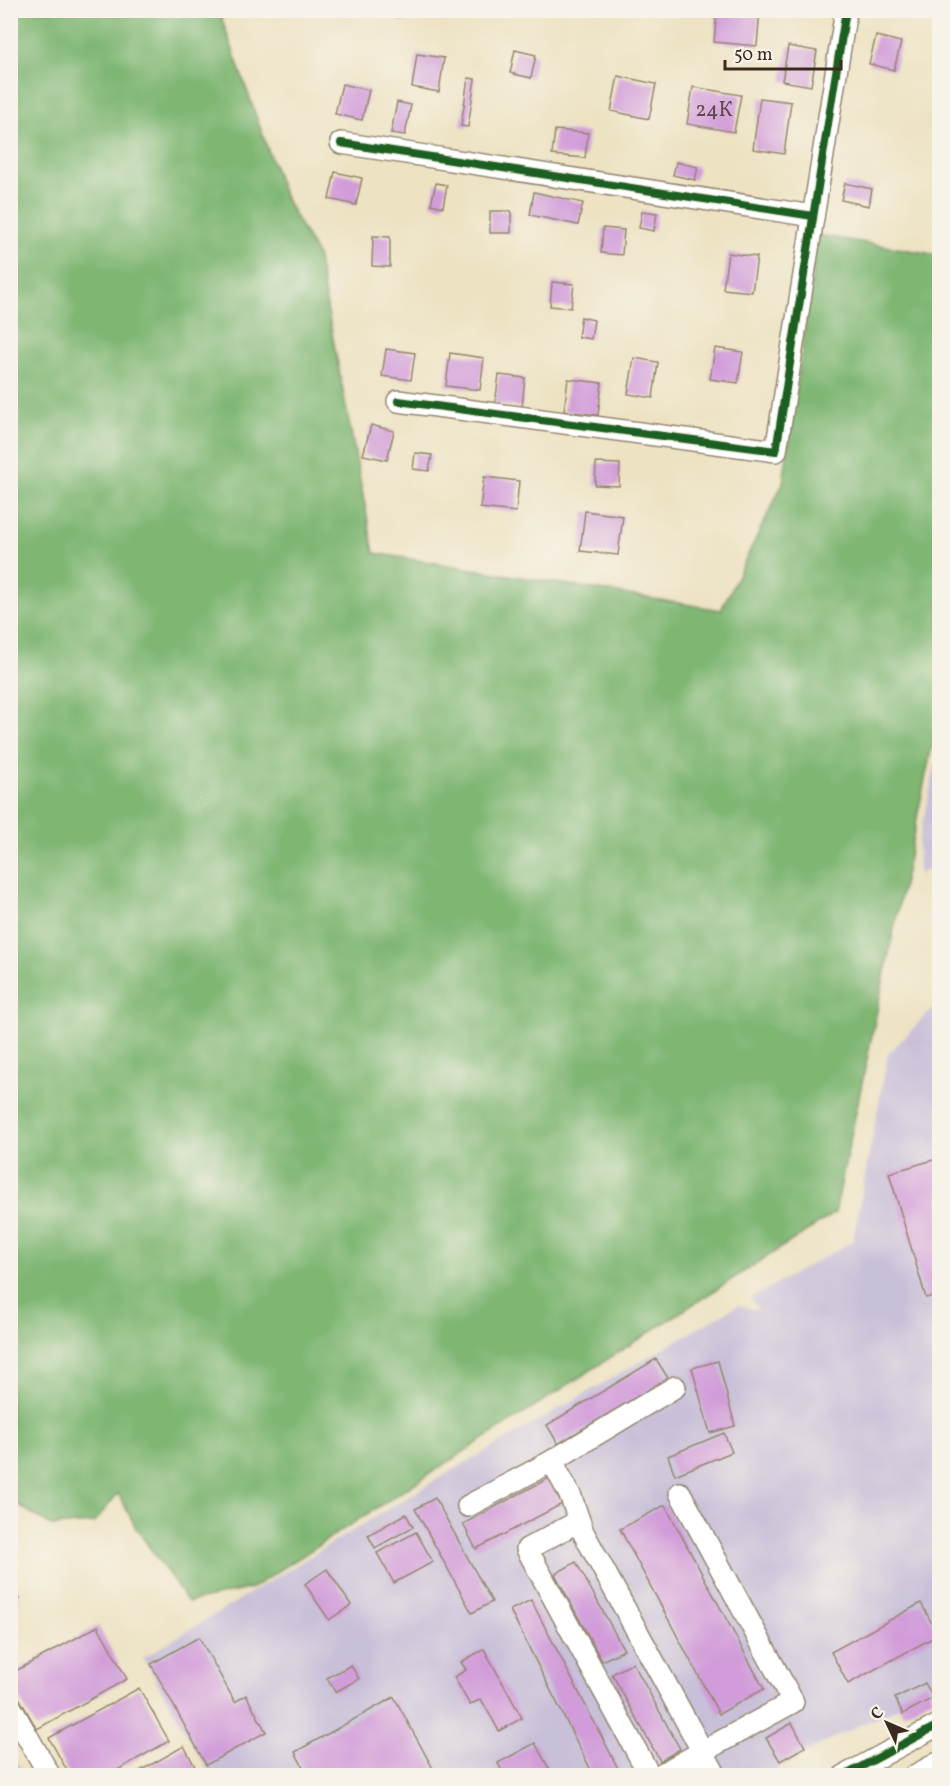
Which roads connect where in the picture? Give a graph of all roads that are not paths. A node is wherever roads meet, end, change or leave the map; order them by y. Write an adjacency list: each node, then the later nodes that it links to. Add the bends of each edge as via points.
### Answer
1 (846, 10): 3 (street)
2 (341, 143): 3 (street)
3 (813, 216): 4 (street, via 776,452)
4 (398, 401)
5 (675, 1387): 6 (street)
6 (552, 1461): 8 (street); 9 (street, via 572,1497)
7 (680, 1493): 12 (street, via 793,1702)
8 (468, 1506)
9 (579, 1521): 12 (street); 15 (street, via 527,1549)
10 (10, 1706): 14 (street)
11 (939, 1724): 18 (street)
12 (703, 1751): 16 (street); 17 (street)
13 (939, 1762): 19 (street)
14 (50, 1776)
15 (650, 1776)
16 (658, 1776)
17 (716, 1776)
18 (844, 1776)
19 (914, 1776)

